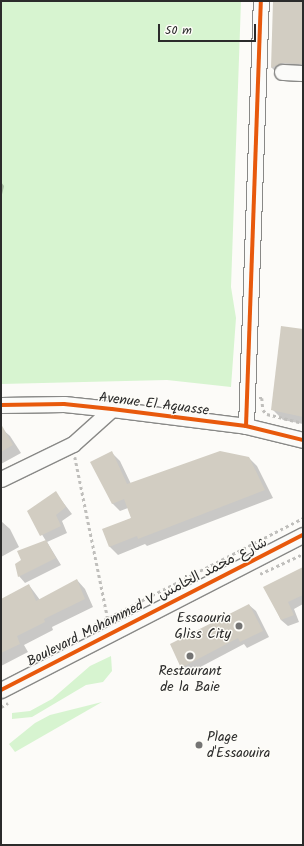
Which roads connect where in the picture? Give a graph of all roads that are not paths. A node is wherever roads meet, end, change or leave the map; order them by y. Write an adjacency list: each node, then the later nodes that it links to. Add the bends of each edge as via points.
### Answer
1 (261, 1): 6 (street)
2 (282, 72): 3 (street)
3 (303, 73)
4 (1, 405): 5 (street, Avenue El Aquasse, via 64,404)
5 (112, 409): 6 (street, Avenue El Aquasse); 8 (street, via 73,444)
6 (246, 426): 7 (street, Avenue El Aquasse)
7 (303, 440)
8 (1, 479)
9 (303, 535): 10 (street, Boulevard Mohammed V شارع محمد الخامس)
10 (1, 690)

